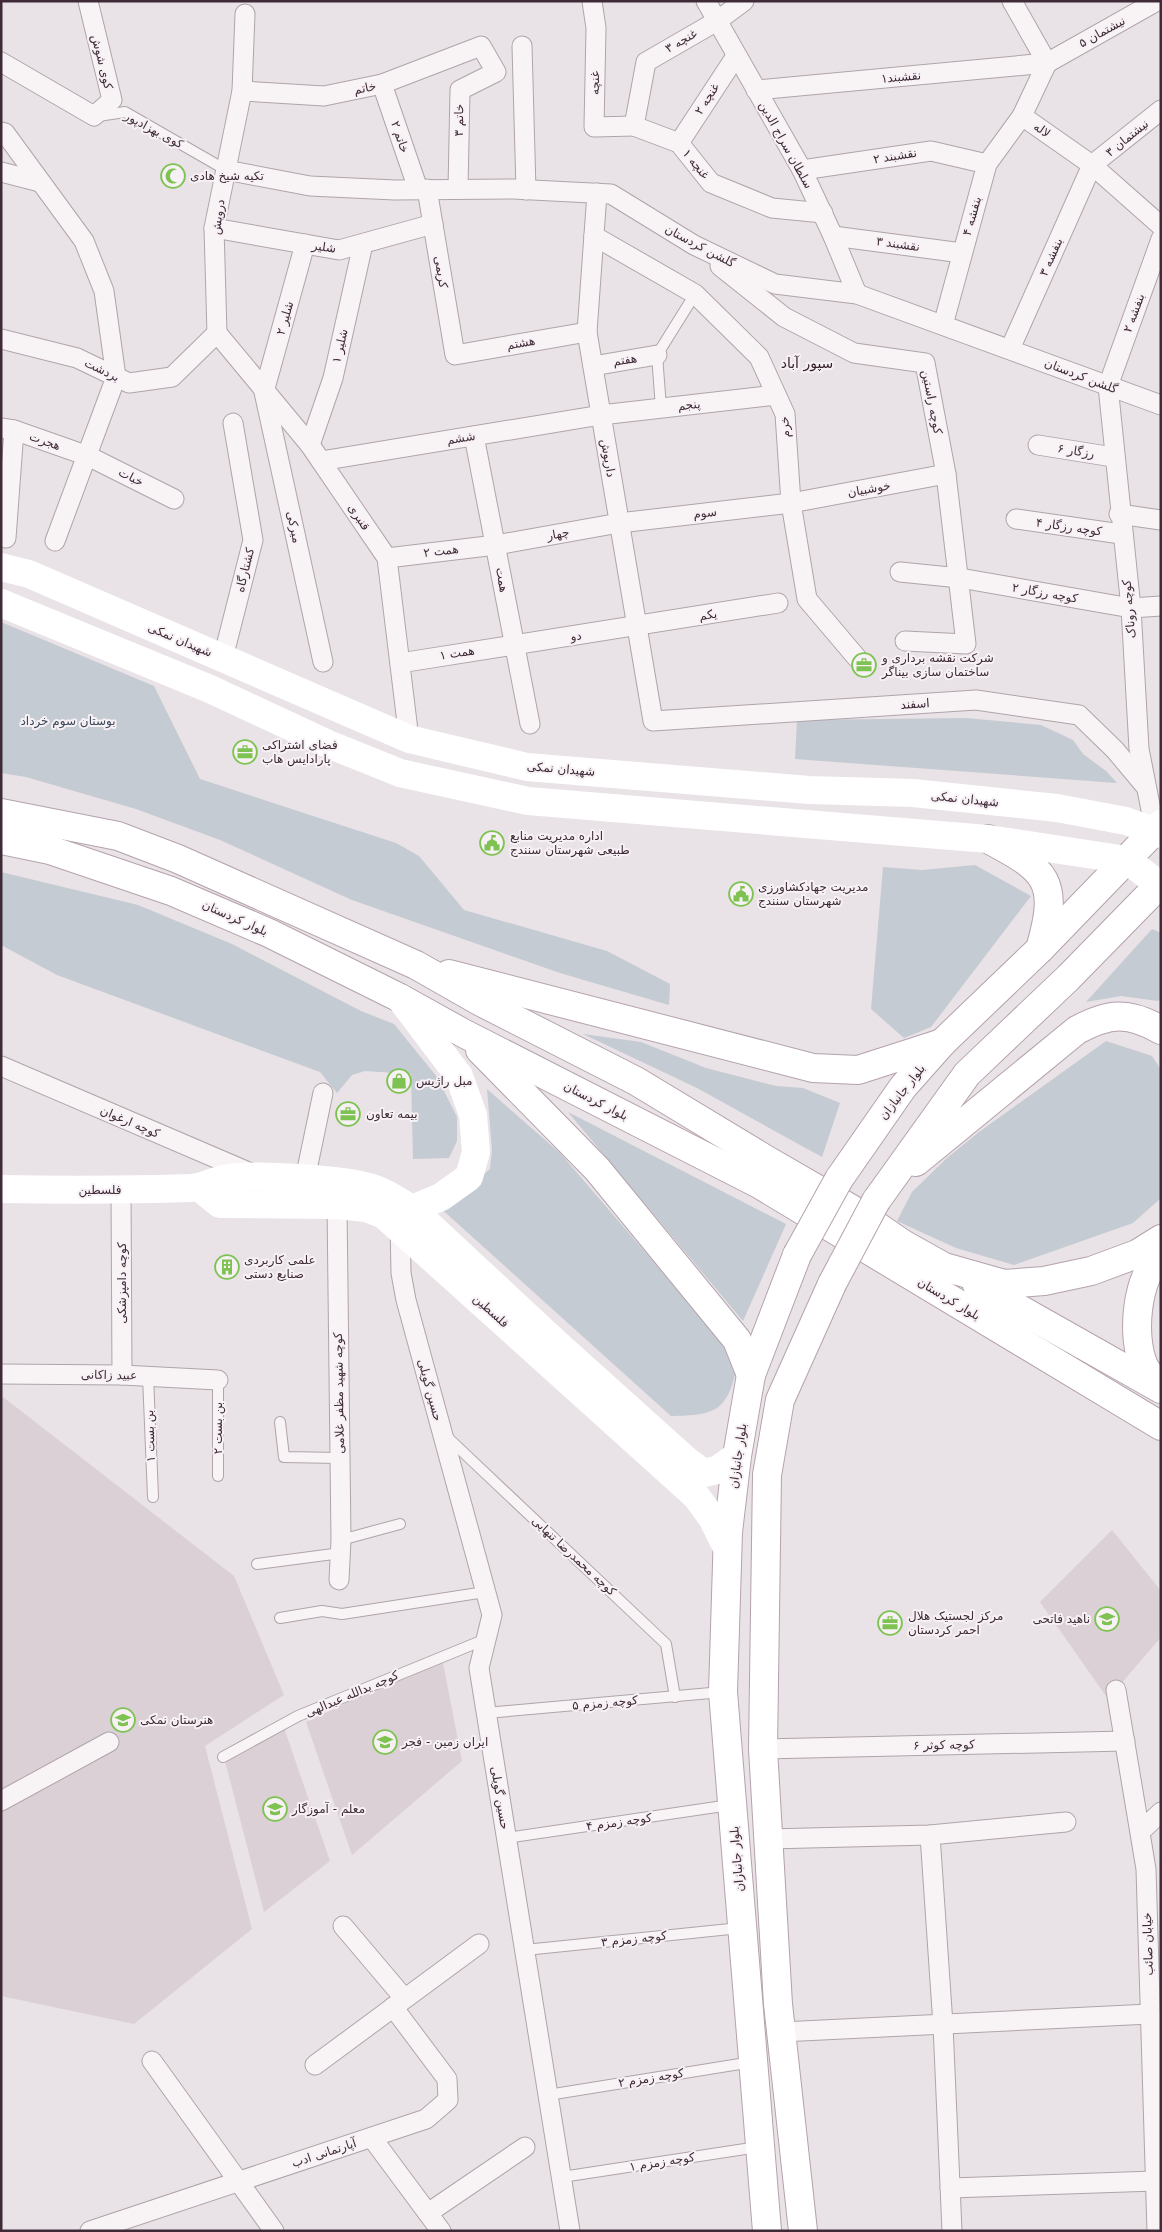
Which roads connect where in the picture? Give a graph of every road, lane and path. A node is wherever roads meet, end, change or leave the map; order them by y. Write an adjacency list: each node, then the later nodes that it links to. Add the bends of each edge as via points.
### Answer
1 (88, 1): 19 (street, کوی شوش, via 112,100)
2 (592, 1): 21 (street, غنچه, via 596,28 594,126)
3 (706, 1): 8 (street, سلطان سراج الدین)
4 (744, 1): 8 (street, غنچه ۳)
5 (1012, 1): 12 (street)
6 (1157, 1): 12 (street, نیشتمان ۵)
7 (245, 14): 17 (street, درویش)
8 (717, 21): 10 (street, سلطان سراج الدین); 21 (street, غنچه ۳, via 646,62)
9 (522, 46): 14 (street)
10 (736, 56): 16 (street, سلطان سراج الدین); 23 (street, غنچه ۲)
11 (1, 62): 19 (street)
12 (1047, 63): 16 (street, نقشبند۱); 20 (street, لاله)
13 (496, 72): 14 (street); 15 (street, خاتم, via 481,46); 31 (street, خاتم ۳, via 460,90)
14 (523, 75): 32 (street)
15 (382, 84): 17 (street, خاتم, via 324,96); 30 (street, خاتم ۲)
16 (756, 90): 27 (street, سلطان سراج الدین)
17 (242, 92): 26 (street, درویش)
18 (1161, 110): 25 (street, نیشتمان ۳)
19 (94, 116): 26 (lane, کوی بهزادپور, via 125,112)
20 (1022, 116): 24 (street, بنفشه ۴); 25 (street, لاله)
21 (634, 126): 23 (street, غنچه ۱)
22 (1, 132): 29 (street, via 5,133)
23 (679, 143): 34 (street, غنچه ۱, via 711,183 772,208)
24 (987, 164): 27 (street, نقشبند ۲, via 931,150); 44 (street, بنفشه ۴)
25 (1092, 166): 36 (street, لاله); 51 (street, بنفشه ۳)
26 (226, 170): 30 (street, گلشن کردستان, via 310,186); 37 (street, درویش)
27 (802, 170): 34 (street, سلطان سراج الدین)
28 (1, 172): 29 (street)
29 (40, 182): 55 (street, via 84,241 104,291)
30 (423, 189): 31 (street, گلشن کردستان); 35 (street, کریمی)
31 (458, 189): 32 (street, گلشن کردستان)
32 (526, 190): 33 (street, گلشن کردستان)
33 (597, 193): 38 (street, داریوش); 42 (street, گلشن کردستان, via 611,194)
34 (823, 213): 39 (street, سلطان سراج الدین)
35 (433, 224): 41 (street, شلیر); 52 (street, کریمی)
36 (1161, 226)
37 (214, 228): 40 (street, شلیر); 49 (street, درویش)
38 (594, 236): 45 (street, خرم); 48 (street, داریوش)
39 (833, 236): 44 (street, نقشبند ۳); 46 (street, سلطان سراج الدین)
40 (305, 244): 41 (street, شلیر, via 339,250); 57 (street, شلیر ۲)
41 (363, 244): 65 (street, شلیر ۱, via 333,378)
42 (694, 245): 46 (street, گلشن کردستان, via 775,284); 70 (street, کوچه راستین, via 784,317 854,352 925,363)
43 (1159, 251): 56 (street, بنفشه ۲)
44 (962, 252): 47 (street, بنفشه ۴)
45 (695, 294): 53 (lane); 58 (street, خرم, via 759,357)
46 (857, 294): 47 (street, گلشن کردستان)
47 (943, 325): 51 (street, گلشن کردستان)
48 (587, 332): 52 (street, هشتم); 54 (street, داریوش)
49 (217, 333): 55 (street, بردشت, via 172,377 129,383); 57 (street, قنبری)
50 (1, 339): 55 (street, بردشت, via 77,358)
51 (1010, 349): 56 (street, گلشن کردستان)
52 (454, 355)
53 (657, 355): 54 (street, هفتم); 60 (lane)
54 (593, 366): 61 (street, داریوش)
55 (116, 377): 67 (street)
56 (1108, 386): 59 (street, گلشن کردستان); 68 (street, کوچه روناک)
57 (264, 392): 65 (street, قنبری); 94 (street, میرکی)
58 (776, 395): 60 (street, پنجم); 72 (street, خرم, via 785,414)
59 (1161, 405)
60 (661, 408): 61 (street, پنجم)
61 (601, 415): 64 (street, ششم); 76 (street, داریوش)
62 (233, 422): 92 (street, کشتارگاه, via 253,540)
63 (8, 429): 67 (street, هجرت); 78 (street)
64 (474, 436): 69 (street, ششم); 80 (street, همت)
65 (310, 445): 69 (street, قنبری)
66 (1038, 445): 68 (street, رزگار ۶)
67 (88, 456): 71 (street, خبات); 79 (street)
68 (1114, 457): 73 (street, کوچه روناک)
69 (321, 461): 81 (street, قنبری)
70 (946, 474): 72 (street, خوشبیان); 84 (street, کوچه راستین)
71 (174, 499)
72 (791, 503): 76 (street, سوم); 93 (street, خرم, via 807,599)
73 (1119, 514): 75 (street); 77 (street, کوچه روناک)
74 (1016, 519): 77 (street, کوچه رزگار ۴)
75 (1161, 520)
76 (619, 524): 80 (street, چهار); 89 (street, داریوش)
77 (1121, 534): 88 (street, کوچه روناک)
78 (6, 538)
79 (55, 541)
80 (496, 545): 81 (street, همت ۲); 91 (street, همت)
81 (387, 558): 95 (street, قنبری)
82 (1, 567): 92 (main road, شهیدان نمکی, via 28,574)
83 (900, 572): 84 (street)
84 (960, 578): 88 (street, کوچه رزگار ۲); 90 (street, کوچه راستین, via 966,644)
85 (1, 603): 103 (main road, via 201,685 328,744 400,773 528,800)
86 (778, 604): 89 (street, یکم)
87 (1161, 606): 88 (street, کوچه رزگار ۲)
88 (1131, 608): 99 (street, کوچه روناک, via 1140,749)
89 (637, 627): 91 (street, دو); 96 (street, داریوش)
90 (906, 641)
91 (514, 644): 95 (street, همت ۱); 97 (street, همت)
92 (223, 658): 98 (main road, شهیدان نمکی)
93 (857, 658)
94 (324, 662)
95 (400, 663): 98 (street, قنبری)
96 (653, 721): 99 (street, اسفند, via 976,700 1079,715 1115,750)
97 (530, 724)
98 (409, 739): 101 (main road, شهیدان نمکی, via 527,767 809,790 913,793 1057,808)
99 (1146, 787): 101 (street, کوچه روناک)
100 (1, 813): 107 (main road, بلوار کردستان, via 118,836)
101 (1159, 829): 104 (main road, بلوار جانبازان)
102 (1, 840): 108 (main road, بلوار کردستان, via 50,850 171,891 269,933)
103 (988, 840): 104 (main road); 106 (main road, via 1025,858 1042,874 1049,897 1049,919)
104 (1127, 860): 105 (main road); 106 (main road, بلوار جانبازان)
105 (1160, 884): 120 (main road, via 967,1074)
106 (1040, 949): 111 (main road, بلوار جانبازان)
107 (416, 965): 111 (main road, via 813,1068 858,1070); 125 (main road, بلوار کردستان, via 636,1081 855,1210 903,1244)
108 (400, 998): 110 (main road, بلوار کردستان); 113 (main road)
109 (1161, 1030): 120 (main road, via 1143,1020 1122,1017 1100,1018 1077,1030)
110 (463, 1033): 113 (main road); 128 (main road, via 597,1169 737,1340); 133 (main road, بلوار کردستان, via 759,1184)
111 (942, 1043): 128 (main road, بلوار جانبازان, bridge, via 903,1088 839,1179 797,1255)
112 (1, 1066): 115 (street, کوچه ارغوان)
113 (459, 1076): 122 (main road, via 473,1115 476,1152 469,1177 442,1197)
114 (324, 1093): 116 (street)
115 (260, 1177): 116 (main road, فلسطین); 117 (main road, فلسطین, via 225,1178)
116 (305, 1179): 122 (main road, فلسطین, via 373,1188 395,1198)
117 (199, 1187): 119 (main road, فلسطین); 121 (main road, فلسطین, via 220,1204)
118 (1, 1189): 119 (main road, فلسطین)
119 (121, 1190): 127 (street, کوچه دامپزشکی)
120 (880, 1195): 153 (main road, bridge, via 832,1284 780,1400 767,1475)
121 (337, 1206): 122 (main road, فلسطین, via 366,1208 384,1215); 136 (street, کوچه شهید مظفر غلامی)
122 (405, 1217): 134 (street, حسین گویلی, via 406,1300); 135 (main road, فلسطین, via 704,1473 717,1470); 141 (main road, فلسطین, via 696,1496)
123 (1161, 1239): 125 (main road, بلوار کردستان, via 1137,1254 1091,1271 1044,1282 1004,1284)
124 (1161, 1256): 131 (main road, via 1153,1262 1139,1294 1137,1336 1144,1366)
125 (944, 1267): 131 (main road, بلوار کردستان)
126 (1, 1374): 127 (street, عبید زاکانی)
127 (122, 1375): 129 (street, عبید زاکانی)
128 (751, 1375): 135 (main road, بلوار جانبازان)
129 (148, 1376): 130 (street, عبید زاکانی); 138 (lane, بن بست ۱)
130 (218, 1380): 137 (lane, بن بست ۲)
131 (1161, 1388)
132 (280, 1422): 136 (lane, via 284,1457)
133 (1161, 1426)
134 (442, 1432): 144 (street, حسین گویلی); 149 (lane, کوچه محمدرضا تنهایی, via 666,1644)
135 (737, 1456): 141 (main road, بلوار جانبازان)
136 (340, 1458): 140 (street, کوچه شهید مظفر غلامی)
137 (218, 1476)
138 (153, 1497)
139 (400, 1524): 140 (lane)
140 (341, 1546): 142 (lane); 143 (street, کوچه شهید مظفر غلامی)
141 (727, 1548): 148 (main road, بلوار جانبازان)
142 (257, 1564)
143 (339, 1580)
144 (485, 1592): 145 (lane, via 342,1614 322,1611); 146 (street, حسین گویلی, via 492,1615)
145 (280, 1618)
146 (486, 1639): 150 (street, حسین گویلی, via 479,1668); 154 (lane, کوچه یدالله عبدالهی, via 298,1716)
147 (1116, 1690): 151 (street, خیابان صائب)
148 (723, 1692): 149 (lane, کوچه زمزم ۵); 156 (main road, بلوار جانبازان)
149 (675, 1696): 150 (lane, کوچه زمزم ۵)
150 (486, 1713): 161 (street, حسین گویلی)
151 (1125, 1741): 153 (street, کوچه کوثر ۶); 159 (street, خیابان صائب)
152 (109, 1742): 155 (street)
153 (763, 1749): 162 (main road)
154 (224, 1757)
155 (1, 1801)
156 (732, 1805): 161 (lane, کوچه زمزم ۴); 166 (main road, بلوار جانبازان)
157 (1161, 1812): 159 (street)
158 (1066, 1822): 160 (street)
159 (1141, 1830): 163 (street, خیابان صائب)
160 (930, 1835): 162 (street); 171 (street)
161 (506, 1838): 168 (street, حسین گویلی)
162 (768, 1839): 172 (main road)
163 (1146, 1869): 164 (street); 170 (street, خیابان صائب)
164 (1161, 1885)
165 (343, 1926): 169 (street)
166 (743, 1928): 168 (lane, کوچه زمزم ۳); 174 (main road, بلوار جانبازان)
167 (479, 1944): 169 (street)
168 (525, 1950): 176 (street, حسین گویلی)
169 (399, 2003): 175 (street); 177 (street, آپارتمانی ادب, via 446,2078 448,2100 426,2119)
170 (1150, 2014): 171 (street); 182 (street, خیابان صائب)
171 (943, 2024): 172 (street); 183 (street)
172 (781, 2032): 190 (main road)
173 (152, 2061): 181 (street)
174 (754, 2062): 176 (lane, کوچه زمزم ۲); 179 (main road, بلوار جانبازان)
175 (315, 2065)
176 (548, 2094): 180 (street, حسین گویلی)
177 (372, 2138): 181 (street, آپارتمانی ادب); 184 (street)
178 (525, 2147): 184 (street)
179 (762, 2147): 180 (lane, کوچه زمزم ۱); 189 (main road, بلوار جانبازان)
180 (562, 2177): 188 (street, حسین گویلی)
181 (238, 2180): 185 (street, آپارتمانی ادب); 186 (street)
182 (1158, 2181): 183 (street); 192 (street, خیابان صائب)
183 (950, 2188): 191 (street)
184 (428, 2213): 187 (street)
185 (90, 2231)
186 (274, 2231)
187 (441, 2231)
188 (570, 2231)
189 (767, 2231)
190 (804, 2231)
191 (952, 2231)
192 (1157, 2231)

